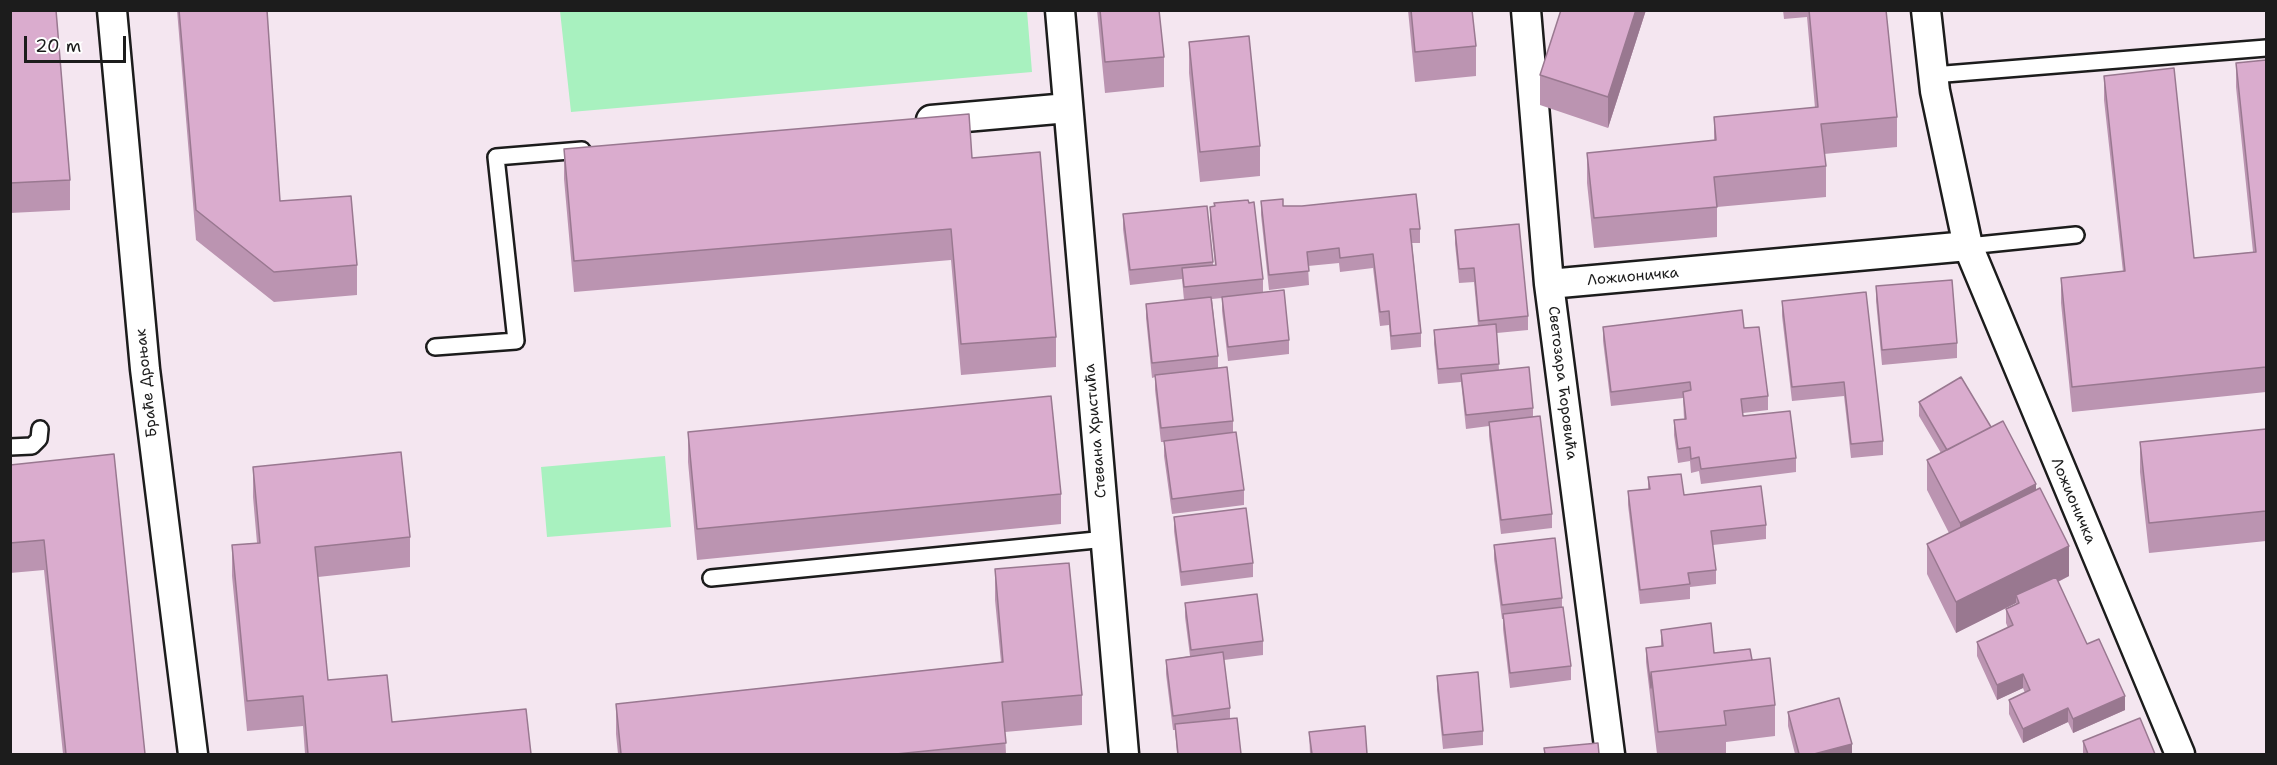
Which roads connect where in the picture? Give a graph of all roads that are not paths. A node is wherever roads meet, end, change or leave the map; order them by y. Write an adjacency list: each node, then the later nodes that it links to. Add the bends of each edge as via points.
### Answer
1 (112, 10): 18 (street, Браће Дроњак, via 145,369)
2 (1060, 10): 7 (street, Стевана Христића)
3 (1526, 10): 12 (street, Светозара Ћоровића)
4 (1926, 10): 6 (street, Ложионичка)
5 (2266, 48): 6 (lane)
6 (1933, 75): 11 (street, Ложионичка)
7 (1068, 108): 8 (street); 16 (street, Стевана Христића)
8 (909, 122)
9 (594, 149): 13 (lane, via 496,157 516,341)
10 (2076, 235): 11 (lane)
11 (1968, 246): 12 (street, Ложионичка); 21 (street, Ложионичка)
12 (1549, 284): 20 (street, Светозара Ћоровића)
13 (435, 347)
14 (40, 429): 15 (lane, via 39,439 32,446)
15 (10, 447)
16 (1106, 539): 17 (lane); 19 (street, Стевана Христића)
17 (711, 578)
18 (193, 754)
19 (1124, 754)
20 (1610, 754)
21 (2180, 754)

